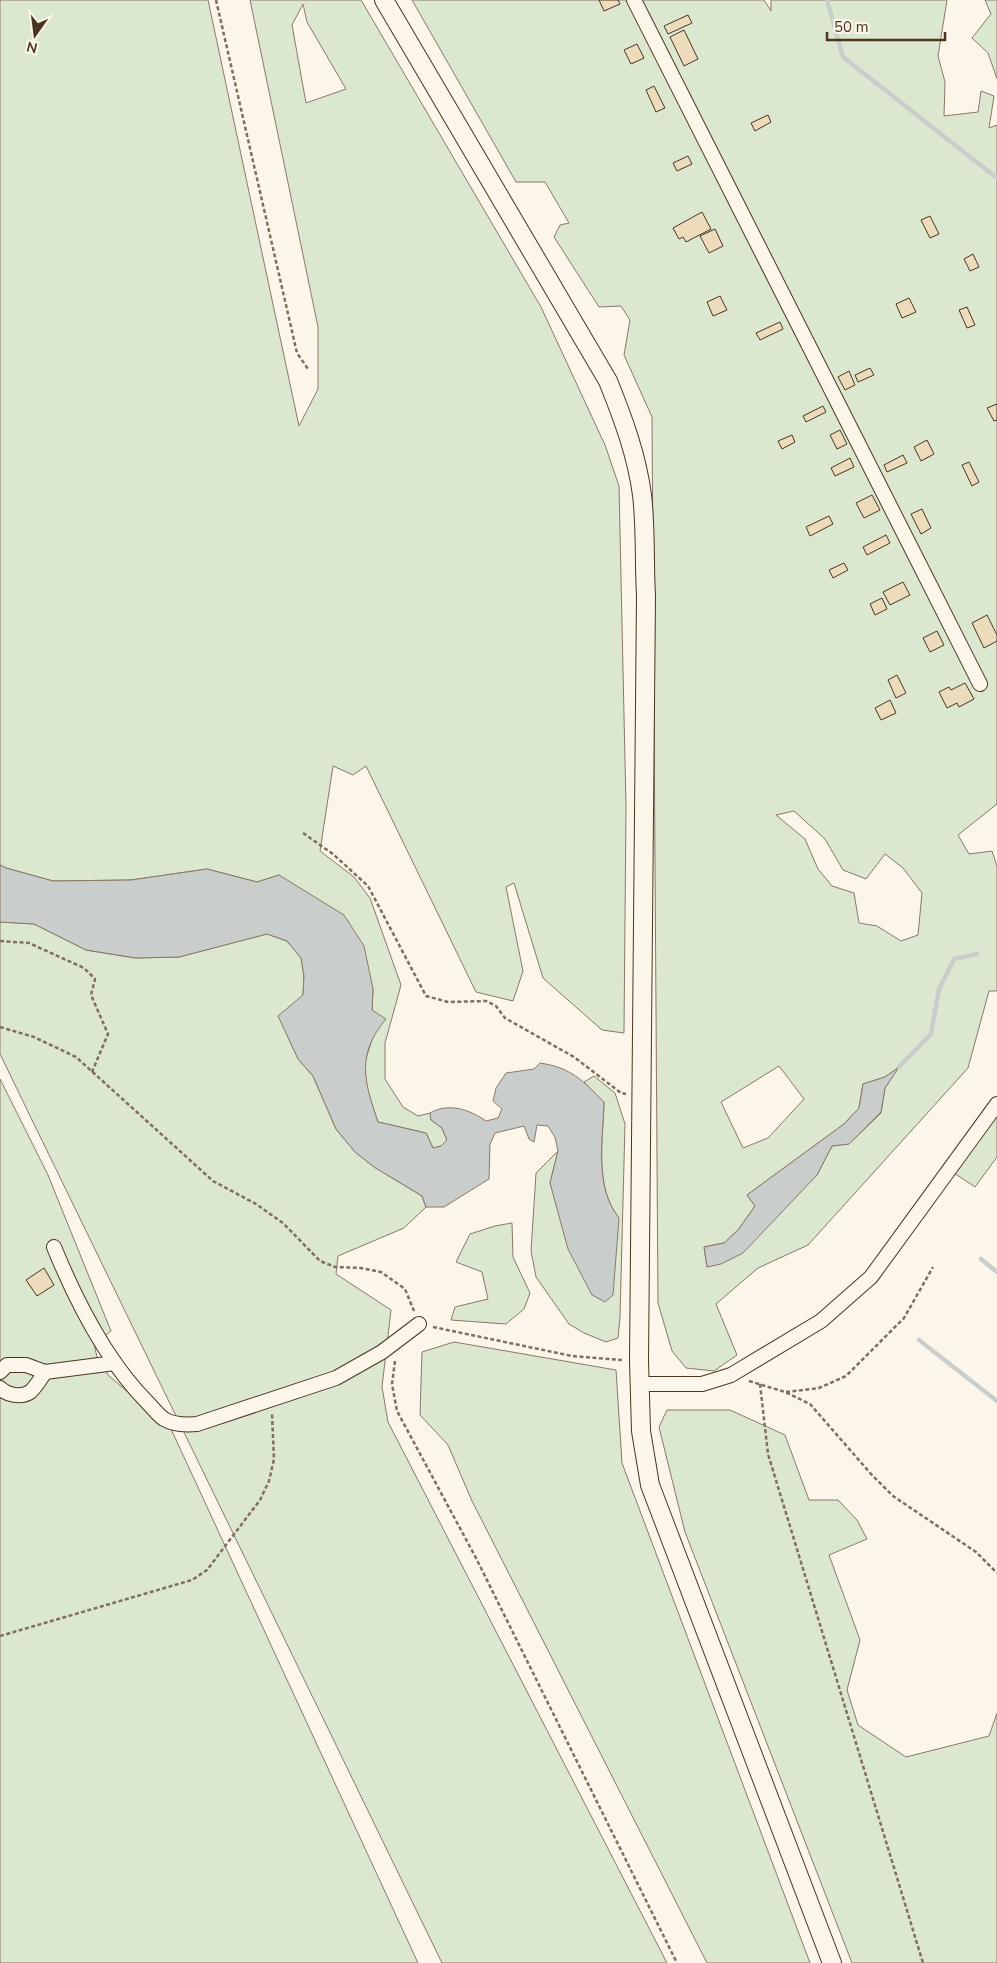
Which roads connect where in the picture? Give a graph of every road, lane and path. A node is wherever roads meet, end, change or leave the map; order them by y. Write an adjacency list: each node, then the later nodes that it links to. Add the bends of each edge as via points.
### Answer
1 (216, 0): 4 (path, via 297,353)
2 (384, 0): 10 (street, via 608,381 635,459 642,496 646,595)
3 (634, 0): 5 (street)
4 (308, 369)
5 (980, 684)
6 (303, 833): 10 (path, via 333,854 368,886 426,996 448,1002 486,1001 496,1006 505,1018 574,1057 621,1093)
7 (0, 941): 9 (path, via 29,942 84,968 95,978 91,995 108,1034)
8 (0, 1027): 9 (path, via 34,1037 68,1053)
9 (92, 1072): 14 (path, via 213,1181 283,1223 320,1261 335,1267 381,1272 405,1290)
10 (642, 1098): 16 (street)
11 (997, 1104): 20 (street, via 871,1277 821,1321)
12 (54, 1247): 17 (street, via 70,1285)
13 (933, 1267): 24 (path, via 904,1318 846,1376 820,1388)
14 (419, 1324): 15 (street); 16 (path, via 572,1356)
15 (399, 1340): 25 (street, via 336,1378); 28 (path, via 392,1384 397,1411 476,1558)
16 (639, 1361): 21 (street)
17 (115, 1363): 19 (street); 25 (street, via 164,1419 181,1425 197,1424)
18 (0, 1372): 19 (street, via 7,1364 26,1365)
19 (45, 1372): 23 (street, via 29,1393 14,1396)
20 (731, 1375): 21 (street, via 702,1384); 22 (path)
21 (640, 1384): 29 (street, via 641,1431 650,1485)
22 (760, 1384): 24 (path); 30 (path, via 768,1454)
23 (0, 1388)
24 (785, 1392): 26 (path, via 810,1404 893,1496 976,1552)
25 (272, 1400): 27 (path, via 274,1459 269,1481 260,1500 207,1570 192,1580)
26 (997, 1573)
27 (0, 1636)
28 (677, 1963)
29 (832, 1963)
30 (923, 1963)

